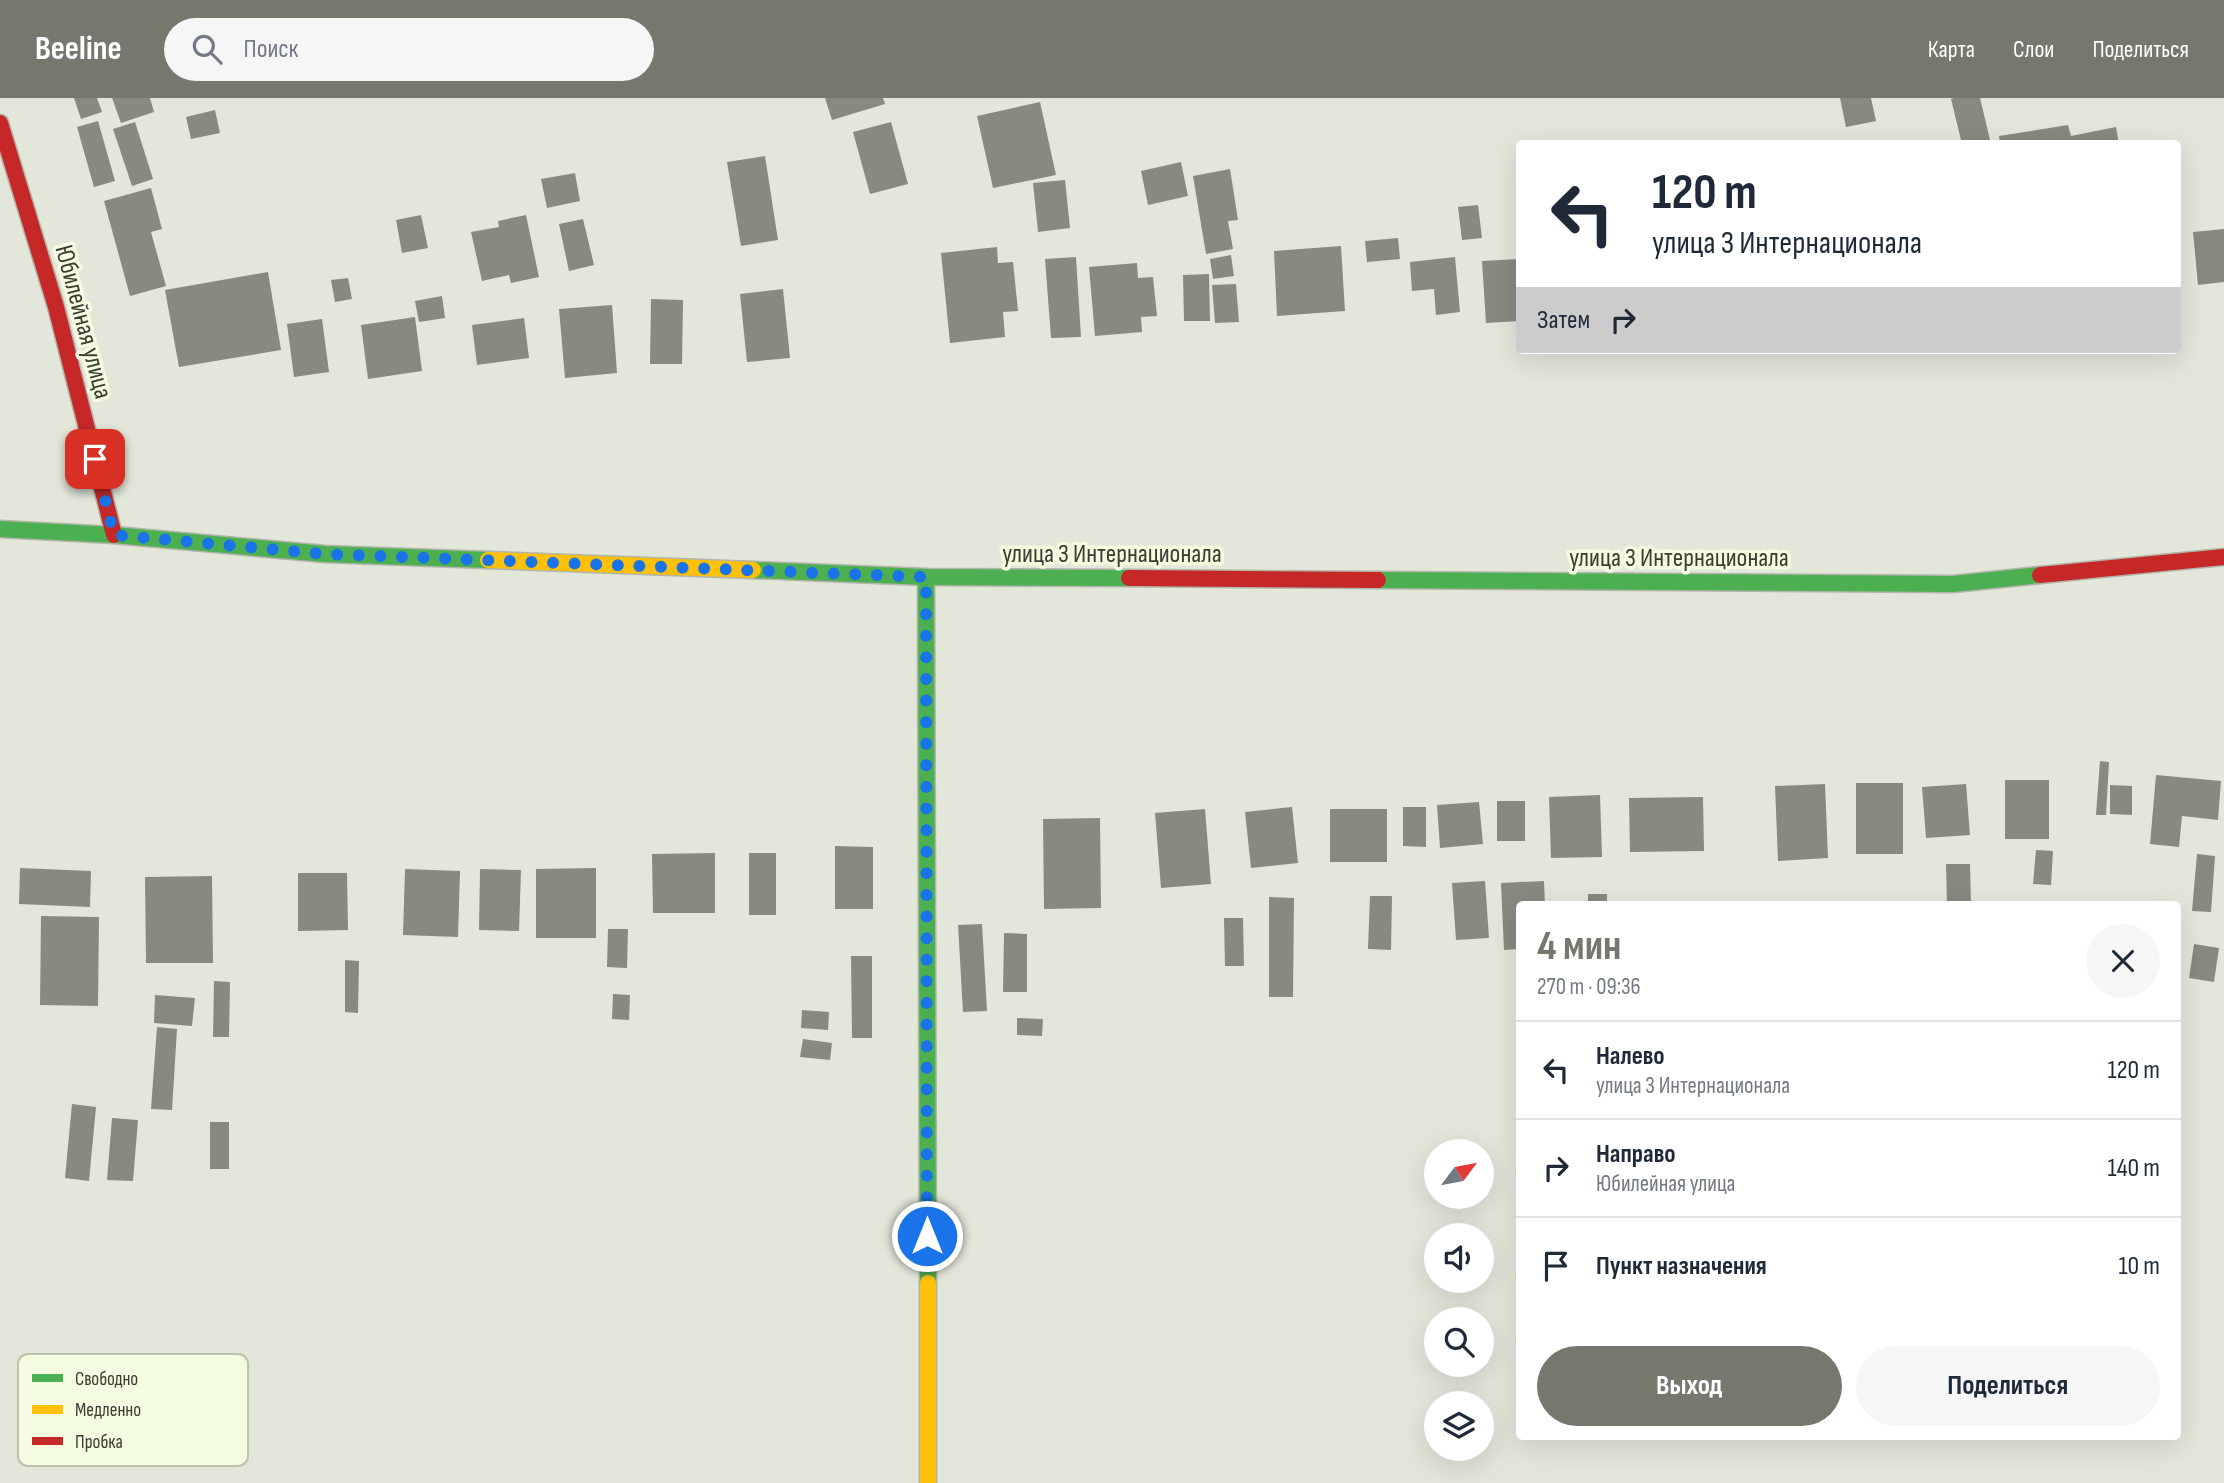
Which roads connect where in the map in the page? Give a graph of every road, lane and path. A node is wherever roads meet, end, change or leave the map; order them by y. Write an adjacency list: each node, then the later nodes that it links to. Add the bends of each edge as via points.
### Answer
1 (0, 123): 3 (main road, Юбилейная улица, via 56,307)
2 (0, 529): 3 (main road, улица 3 Интернационала)
3 (114, 535): 5 (main road, улица 3 Интернационала, via 325,554)
4 (2224, 557): 5 (main road, улица 3 Интернационала, via 1953,584)
5 (926, 577): 6 (main road)
6 (928, 1483)

